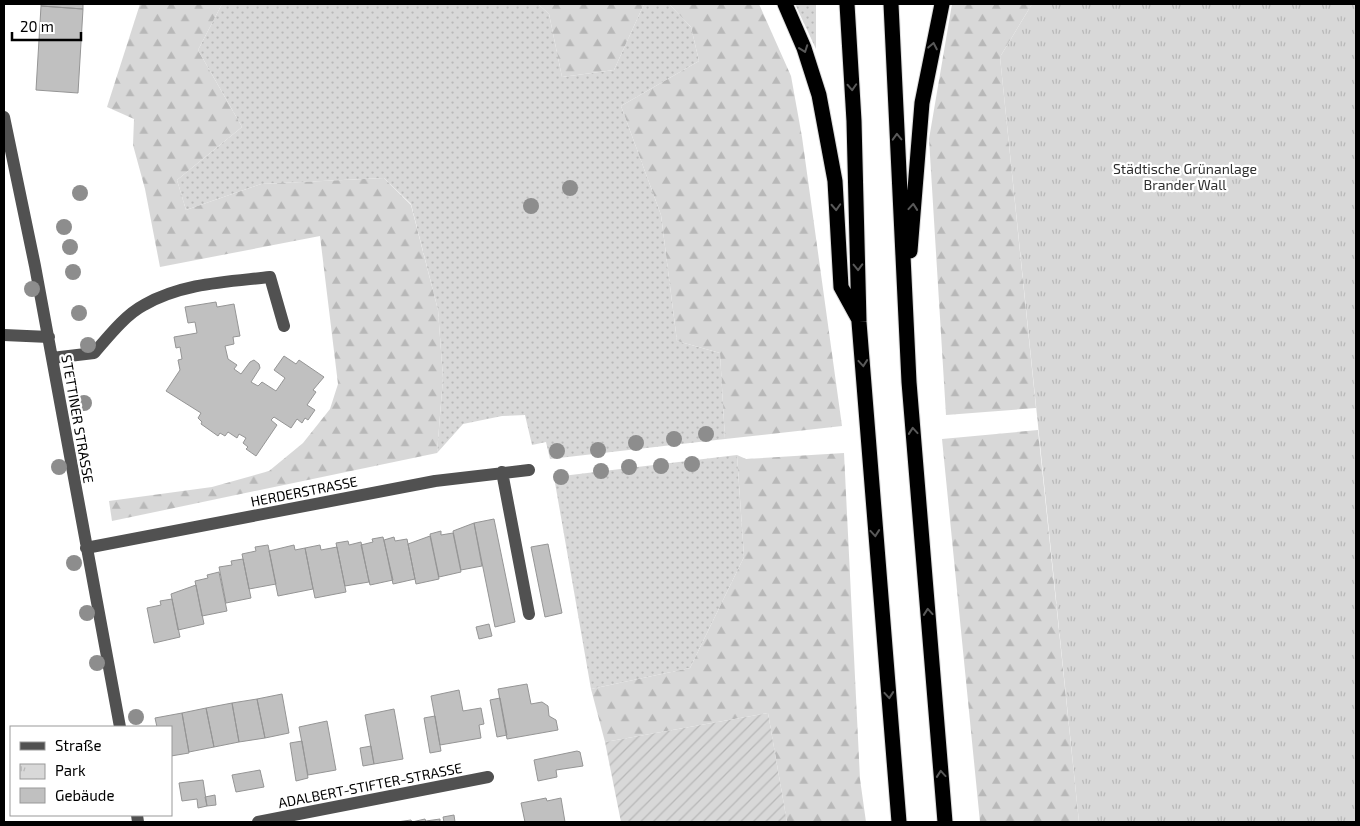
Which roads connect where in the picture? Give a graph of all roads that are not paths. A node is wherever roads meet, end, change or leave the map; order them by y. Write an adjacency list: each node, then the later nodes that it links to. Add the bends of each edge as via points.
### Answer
1 (785, 4): 7 (highway, one-way to 7, via 819,95 835,181 841,287)
2 (847, 4): 7 (highway, one-way to 7, via 854,121)
3 (891, 4): 6 (highway, one-way to 3)
4 (942, 4): 6 (highway, one-way to 4, via 922,103)
5 (4, 123): 10 (street, STETTINER STRASSE)
6 (905, 308): 20 (highway, one-way to 6)
7 (859, 322): 19 (highway, one-way to 19)
8 (284, 326): 11 (street, via 270,276 188,286 142,305 94,353)
9 (4, 335): 10 (street)
10 (48, 337): 11 (street, STETTINER STRASSE)
11 (52, 358): 14 (street, STETTINER STRASSE)
12 (528, 470): 13 (street, HERDERSTRASSE)
13 (502, 472): 14 (street, HERDERSTRASSE, via 425,483); 15 (street)
14 (86, 548): 16 (street, STETTINER STRASSE)
15 (530, 614)
16 (120, 726)
17 (488, 777): 18 (street, ADALBERT-STIFTER-STRASSE)
18 (258, 822)
19 (899, 822)
20 (945, 822)

